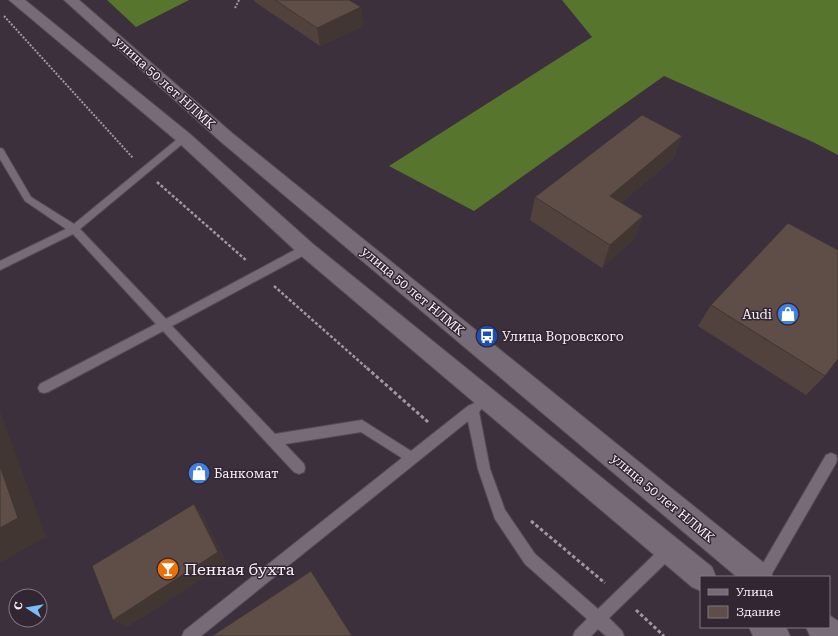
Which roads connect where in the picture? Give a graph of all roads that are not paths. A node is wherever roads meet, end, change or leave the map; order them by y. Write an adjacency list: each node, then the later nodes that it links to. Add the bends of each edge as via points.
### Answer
1 (16, 0): 3 (main road)
2 (71, 0): 17 (main road, улица 50 лет НЛМК, via 226,138)
3 (184, 138): 5 (lane); 6 (main road)
4 (0, 150): 5 (lane, via 28,199)
5 (74, 229): 7 (lane); 8 (lane)
6 (306, 249): 8 (lane); 10 (main road)
7 (0, 266)
8 (164, 325): 9 (lane); 11 (lane)
9 (44, 388)
10 (480, 405): 12 (lane); 15 (main road); 19 (lane, via 484,468 500,514 530,559)
11 (272, 440): 12 (lane, via 362,426); 14 (lane)
12 (412, 458): 22 (lane)
13 (831, 459): 18 (lane)
14 (299, 468)
15 (668, 551): 16 (main road); 19 (lane)
16 (701, 576)
17 (759, 576)
18 (761, 576)
19 (599, 619): 23 (lane); 24 (lane)
20 (765, 628): 25 (main road)
21 (823, 628): 26 (main road)
22 (189, 636)
23 (580, 636)
24 (617, 636)
25 (775, 636)
26 (833, 636)

